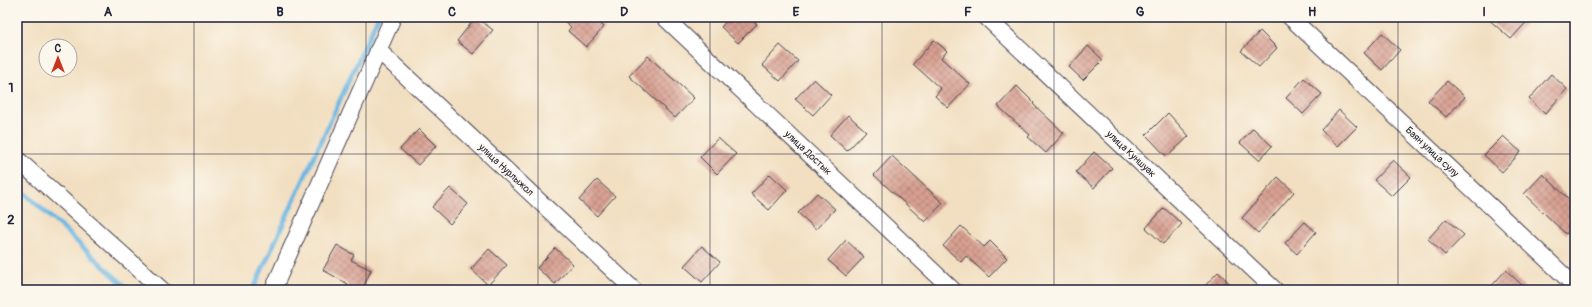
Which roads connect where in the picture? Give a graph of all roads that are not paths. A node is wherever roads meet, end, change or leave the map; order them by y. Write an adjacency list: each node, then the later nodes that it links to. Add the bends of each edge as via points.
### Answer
1 (393, 17): 5 (street)
2 (664, 17): 11 (street, улица Достык)
3 (986, 17): 12 (street, улица Куншуак)
4 (1290, 17): 7 (street, Баян улица сулу)
5 (378, 50): 9 (street); 10 (street, улица Нурлыжол)
6 (17, 159): 8 (street)
7 (1575, 286)
8 (162, 290)
9 (274, 290)
10 (634, 290)
11 (952, 290)
12 (1275, 290)

